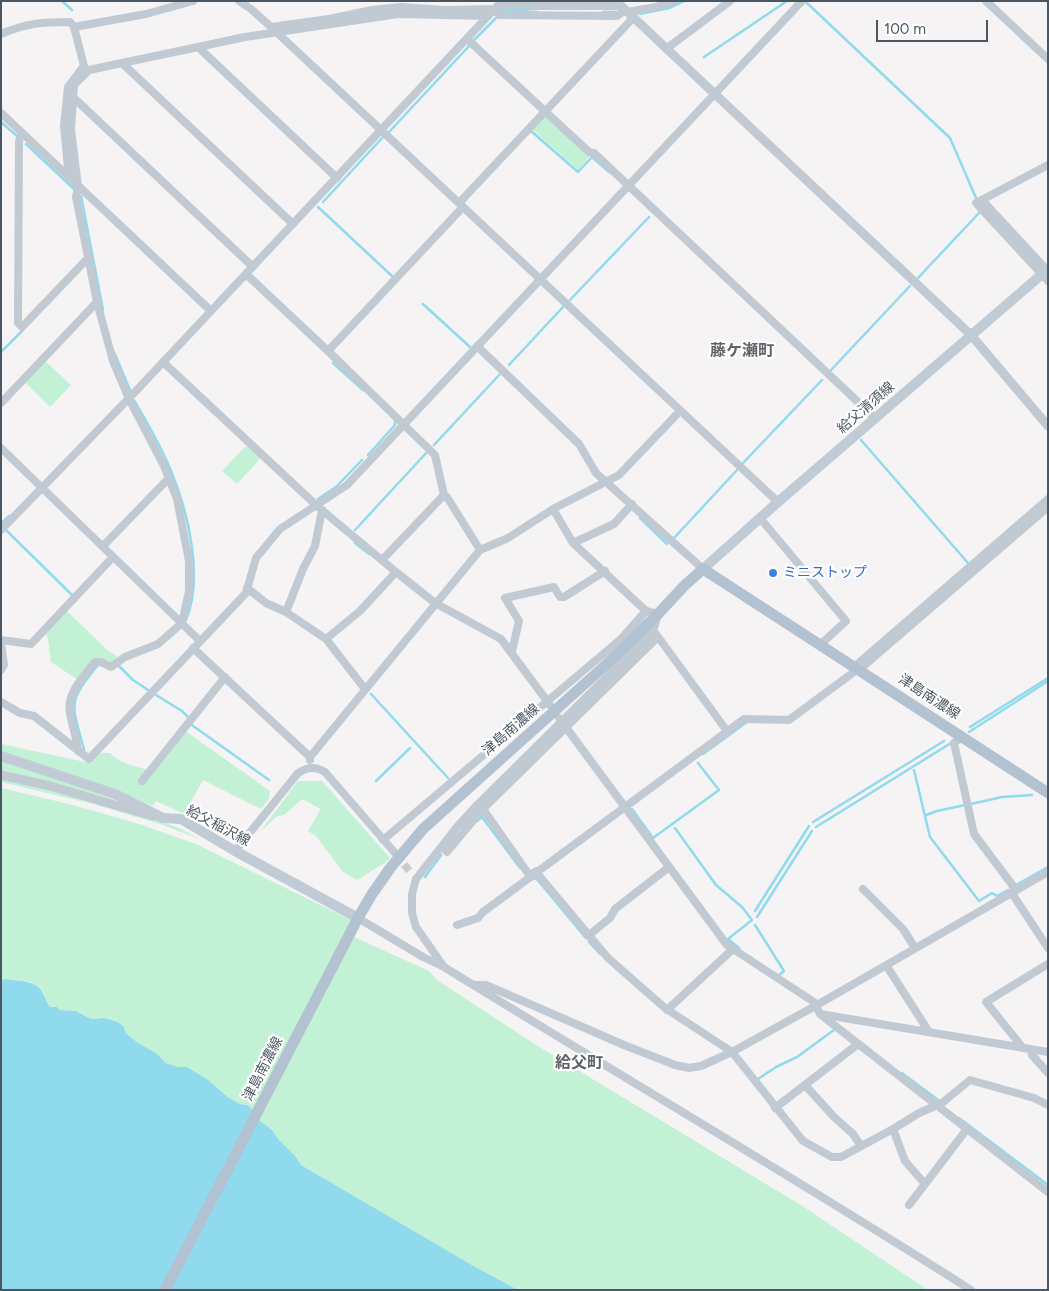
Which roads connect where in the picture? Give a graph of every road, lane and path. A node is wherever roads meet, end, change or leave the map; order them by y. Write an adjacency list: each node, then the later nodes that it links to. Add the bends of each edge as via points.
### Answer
1 (193, 1): 11 (street, via 146,14)
2 (239, 1): 12 (street)
3 (366, 1): 10 (street)
4 (674, 1): 9 (street, via 656,7)
5 (730, 1): 16 (street)
6 (986, 1): 17 (street)
7 (801, 2): 19 (street)
8 (497, 7): 9 (street); 10 (street); 12 (street, via 398,14); 14 (street)
9 (625, 9): 16 (street); 21 (street)
10 (372, 10): 12 (street)
11 (74, 27): 13 (street, via 70,22 46,22 25,25); 26 (street, via 84,66 68,87 64,126)
12 (274, 30): 15 (street); 23 (street)
13 (1, 34)
14 (467, 39): 21 (street); 23 (street)
15 (198, 47): 18 (street); 27 (street)
16 (666, 49): 19 (street)
17 (1048, 60)
18 (122, 63): 20 (street, via 89,70 74,85); 31 (street)
19 (714, 94): 28 (street); 39 (street)
20 (74, 98): 29 (street, via 71,129); 33 (street)
21 (546, 111): 28 (street); 30 (street)
22 (1, 113): 24 (street)
23 (382, 130): 27 (street); 30 (street)
24 (22, 133): 26 (street); 32 (street, via 18,323 22,327)
25 (1048, 165): 35 (street, via 976,203)
26 (70, 178): 29 (street)
27 (337, 178): 31 (street)
28 (628, 185): 36 (street); 46 (street)
29 (78, 187): 32 (street, via 76,198); 38 (street)
30 (461, 205): 36 (street); 41 (street)
31 (294, 224): 33 (street)
32 (89, 257): 37 (street)
33 (253, 267): 34 (street)
34 (246, 274): 38 (street); 41 (street)
35 (1046, 274): 39 (main road, 給父清須線)
36 (540, 279): 40 (street); 45 (street)
37 (97, 302): 43 (street); 44 (street)
38 (211, 311): 42 (street)
39 (971, 335): 46 (main road, 給父清須線); 48 (street)
40 (477, 346): 47 (street); 51 (street, via 579,444 596,473)
41 (328, 351): 47 (street)
42 (163, 362): 43 (street); 58 (street)
43 (129, 399): 50 (street); 52 (street)
44 (1, 403)
45 (680, 412): 51 (street, via 619,475); 55 (street)
46 (875, 418): 55 (main road, 給父清須線)
47 (404, 424): 53 (street, via 435,455); 58 (street)
48 (1048, 426)
49 (1, 448): 52 (street)
50 (168, 478): 63 (street); 76 (street, via 177,499 189,561 189,591)
51 (606, 482): 56 (street); 59 (street)
52 (42, 488): 61 (street); 63 (street)
53 (444, 495): 64 (street); 66 (street)
54 (1048, 500): 67 (street)
55 (778, 502): 60 (main road, 給父清須線)
56 (632, 504): 62 (street, via 614,524); 68 (street)
57 (1048, 507): 67 (street)
58 (320, 508): 66 (street); 71 (street, via 280,528 256,558); 74 (street, via 315,546)
59 (553, 509): 62 (street); 64 (street, via 508,538)
60 (760, 518): 68 (main road, 給父清須線); 81 (street, via 846,621)
61 (1, 530)
62 (573, 543): 69 (street)
63 (102, 546): 65 (street)
64 (480, 550): 72 (street)
65 (113, 557): 76 (street); 80 (street, via 32,644)
66 (382, 560): 70 (street)
67 (977, 565): 84 (street)
68 (703, 569): 75 (main road, 津島南濃線); 81 (main road, 津島南濃線)
69 (605, 571): 73 (street); 83 (street, via 564,598 554,588 505,598 519,620)
70 (396, 572): 72 (street); 78 (street, via 360,612)
71 (247, 588): 74 (street, via 266,603); 79 (street)
72 (435, 603): 83 (street, via 501,639); 87 (street)
73 (646, 610): 75 (street); 89 (street, via 621,639)
74 (286, 612): 78 (street)
75 (658, 614): 77 (street); 115 (main road, 津島南濃線, via 559,708 423,829 372,894)
76 (182, 623): 79 (street); 94 (street, via 158,644 124,657 111,667 95,662 79,682 69,711)
77 (655, 634): 90 (street); 91 (street); 92 (street)
78 (326, 638): 87 (street)
79 (200, 641): 82 (street)
80 (1, 642): 85 (street, via 4,666)
81 (820, 644): 84 (main road, 津島南濃線)
82 (193, 648): 86 (street); 94 (street, via 89,759)
83 (512, 652): 89 (street)
84 (857, 669): 92 (street, via 789,720 747,718); 93 (main road, 津島南濃線)
85 (1, 670)
86 (225, 677): 96 (street); 99 (street)
87 (365, 689): 96 (street)
88 (1, 702): 94 (street, via 20,713 34,716)
89 (549, 704): 104 (street)
90 (560, 719): 91 (street); 102 (street)
91 (567, 727): 101 (street); 102 (street)
92 (728, 731): 101 (street)
93 (962, 737): 100 (main road, 津島南濃線); 114 (street, via 954,743 974,834)
94 (78, 751)
95 (1, 756): 103 (main road, 給父稲沢線, via 115,794)
96 (310, 757): 97 (street)
97 (312, 768): 104 (street, via 325,772); 105 (street, via 298,774)
98 (1, 775): 103 (street)
99 (142, 781)
100 (1048, 793)
101 (625, 807): 108 (street); 111 (street)
102 (480, 808): 106 (street); 111 (street); 112 (street, via 457,827)
103 (163, 818): 105 (main road, 給父稲沢線, via 181,819)
104 (384, 840): 107 (street)
105 (235, 851): 115 (main road, 給父稲沢線)
106 (446, 852)
107 (395, 854)
108 (669, 867): 117 (street, via 615,909 610,918); 120 (street)
109 (410, 872): 112 (street)
110 (1048, 872): 114 (street)
111 (533, 874): 116 (street, via 478,918); 117 (street)
112 (416, 879): 123 (street, via 412,894 416,927)
113 (863, 889): 118 (street, via 902,929)
114 (1014, 891): 118 (street); 119 (street)
115 (358, 918): 123 (street); 144 (main road, 津島南濃線)
116 (457, 925)
117 (588, 936): 126 (street)
118 (915, 948): 122 (street)
119 (1048, 948)
120 (733, 949): 125 (street); 126 (street)
121 (1048, 964): 130 (street, via 986,1002)
122 (886, 965): 125 (street); 128 (street)
123 (444, 968): 124 (street)
124 (472, 985): 131 (street, via 486,985 675,1065 701,1066); 145 (street)
125 (817, 1005): 127 (street); 131 (street)
126 (667, 1010): 131 (street)
127 (820, 1014): 128 (street); 129 (street)
128 (929, 1032): 130 (street)
129 (858, 1044): 134 (street); 135 (street)
130 (1027, 1049): 132 (street); 133 (street)
131 (732, 1052): 137 (street)
132 (1048, 1052)
133 (1048, 1073)
134 (805, 1085): 137 (street); 140 (street)
135 (936, 1105): 136 (street, via 970,1080); 138 (street); 139 (street)
136 (1048, 1105)
137 (775, 1108): 140 (street, via 803,1141 832,1157 841,1157)
138 (893, 1129): 140 (street); 141 (street, via 905,1161)
139 (967, 1129): 141 (street); 142 (street)
140 (861, 1146)
141 (925, 1184): 143 (street)
142 (1048, 1192)
143 (908, 1205)
144 (165, 1290)
145 (971, 1290)

